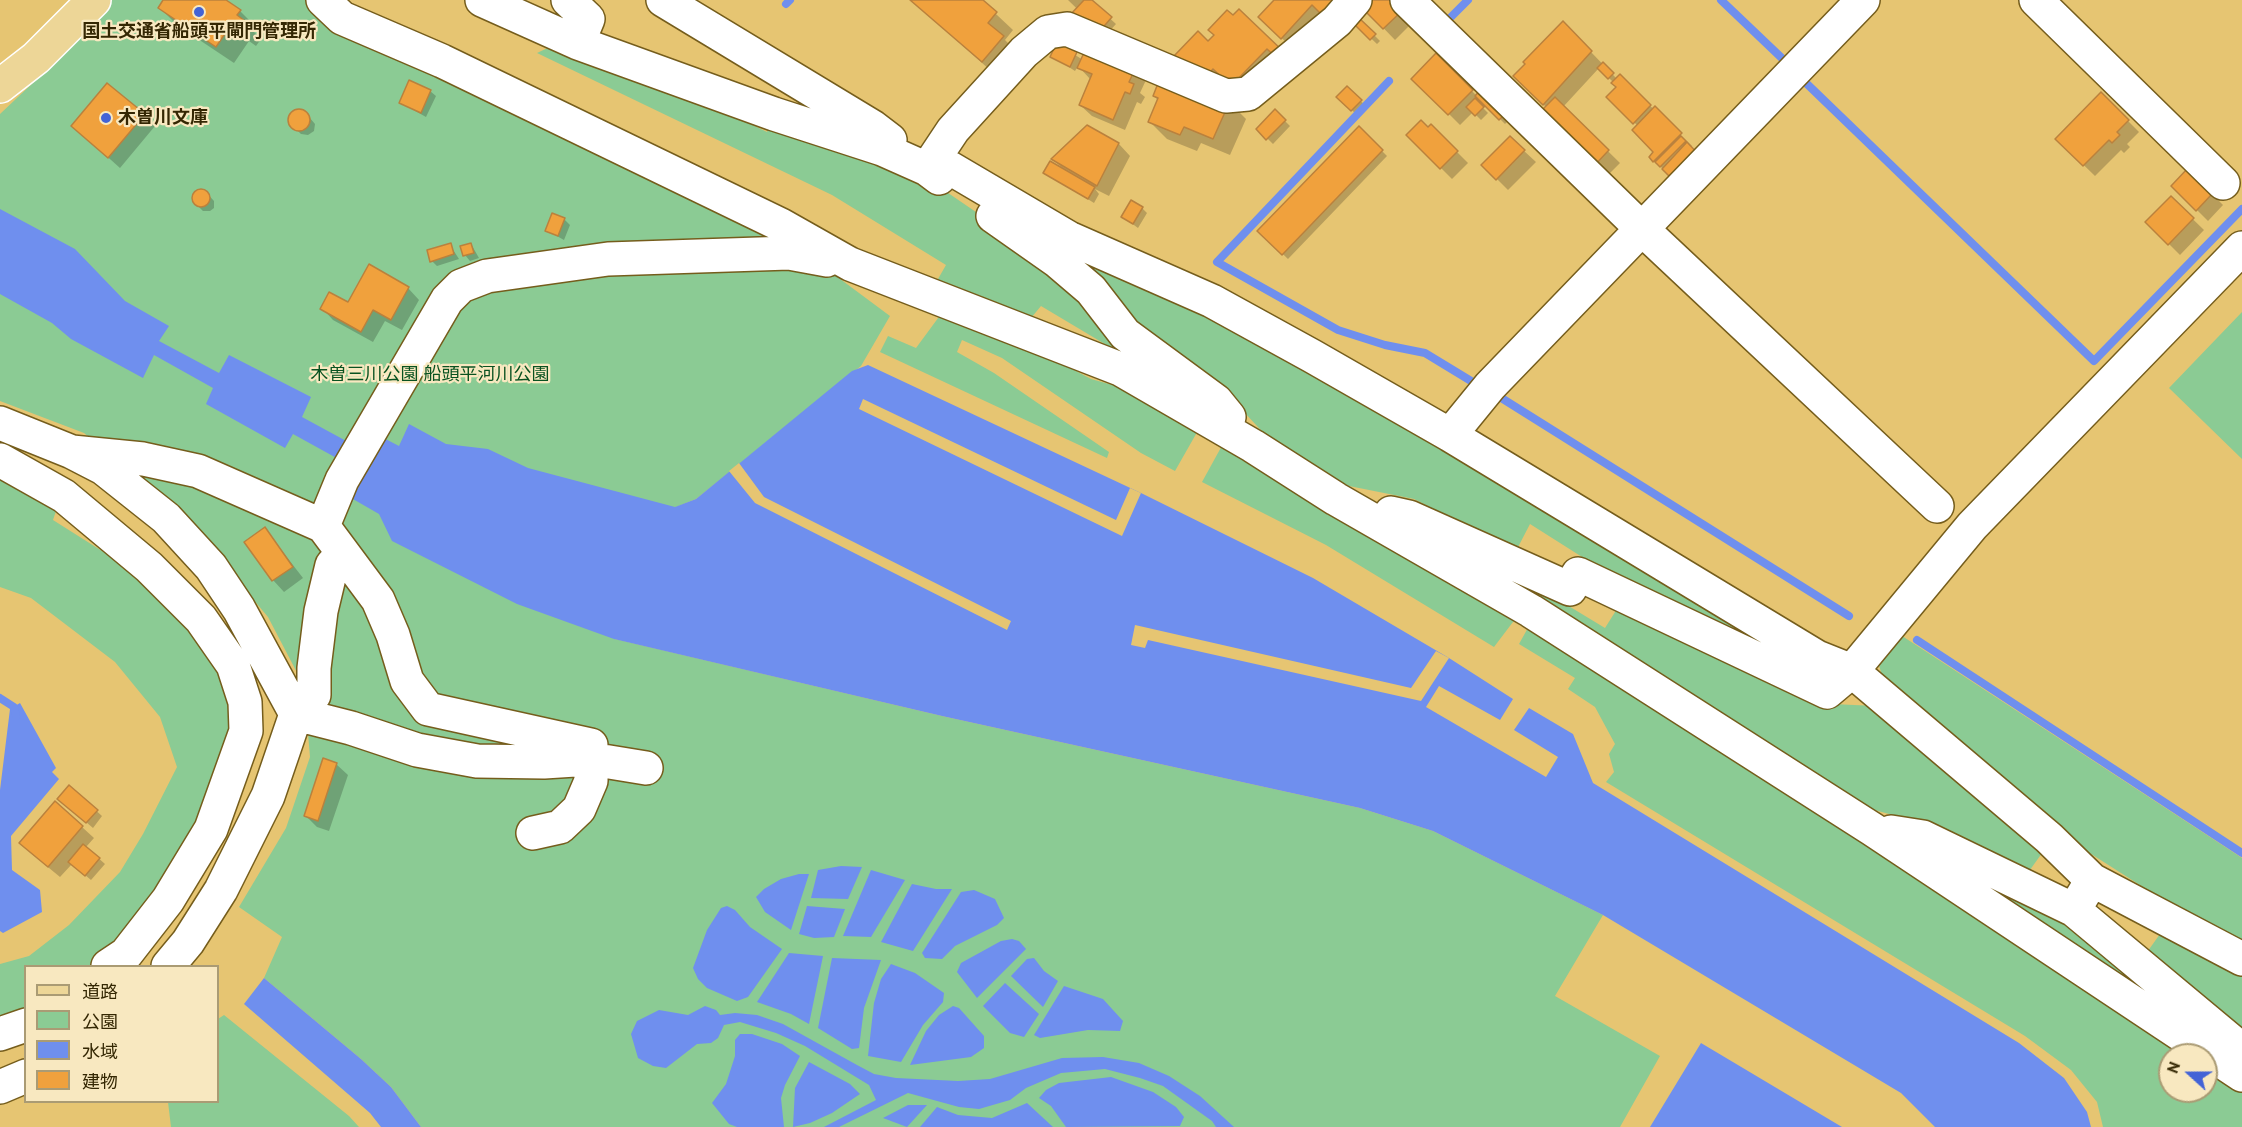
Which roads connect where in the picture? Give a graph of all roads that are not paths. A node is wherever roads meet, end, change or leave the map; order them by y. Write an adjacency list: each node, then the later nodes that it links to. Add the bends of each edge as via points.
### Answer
1 (94, 0): 11 (main road, via 36,58)
2 (323, 0): 16 (street, via 342,18 442,61 728,199)
3 (482, 0): 10 (street)
4 (568, 0): 10 (street, via 588,19)
5 (663, 0): 12 (street, via 873,126)
6 (1355, 0): 12 (street, via 1337,21 1248,94 1226,96 1067,29 1048,32 1024,52 953,130)
7 (1407, 0): 14 (street)
8 (1863, 0): 14 (street)
9 (2036, 0): 13 (street)
10 (578, 43): 12 (street, via 882,149)
11 (0, 86)
12 (927, 169): 18 (street, via 950,168 1069,238 1212,301); 19 (street, via 1057,261 1091,290 1125,334 1216,401)
13 (2223, 183)
14 (1642, 229): 18 (street, via 1490,386); 23 (street)
15 (2242, 248): 26 (street, via 1972,526)
16 (850, 264): 19 (street, via 1120,369); 24 (street, via 777,254 608,259 488,276 461,286 447,300 400,379 342,480)
17 (0, 423): 20 (street)
18 (1450, 435): 26 (street, via 1817,657)
19 (1253, 446): 22 (street)
20 (72, 452): 24 (street, via 143,459 198,471); 27 (street, via 102,468 165,518 211,567 239,609)
21 (0, 460): 35 (street, via 64,496 149,567 201,619 232,665 245,702 246,731 211,829 168,900 126,954)
22 (1336, 500): 26 (street, via 1409,517 1570,589 1578,574 1827,692); 30 (street, via 1532,610)
23 (1937, 506)
24 (323, 526): 25 (street)
25 (342, 554): 27 (street, via 332,565 321,611 314,695); 28 (street, via 378,600 407,681 428,709 591,745)
26 (1851, 671): 32 (street, via 2049,838)
27 (296, 714): 28 (street, via 417,750 477,761); 36 (street, via 268,796 221,890)
28 (591, 759): 29 (street); 31 (street, via 591,781 579,809 560,827)
29 (646, 768)
30 (1872, 829): 33 (street, via 1923,837); 40 (street)
31 (533, 833)
32 (2092, 880): 33 (street); 34 (street)
33 (2074, 910): 39 (street)
34 (2242, 959)
35 (110, 965)
36 (169, 965)
37 (24, 1026): 38 (street)
38 (0, 1034)
39 (2242, 1050)
40 (2242, 1075)
41 (24, 1077): 42 (street)
42 (0, 1087)

